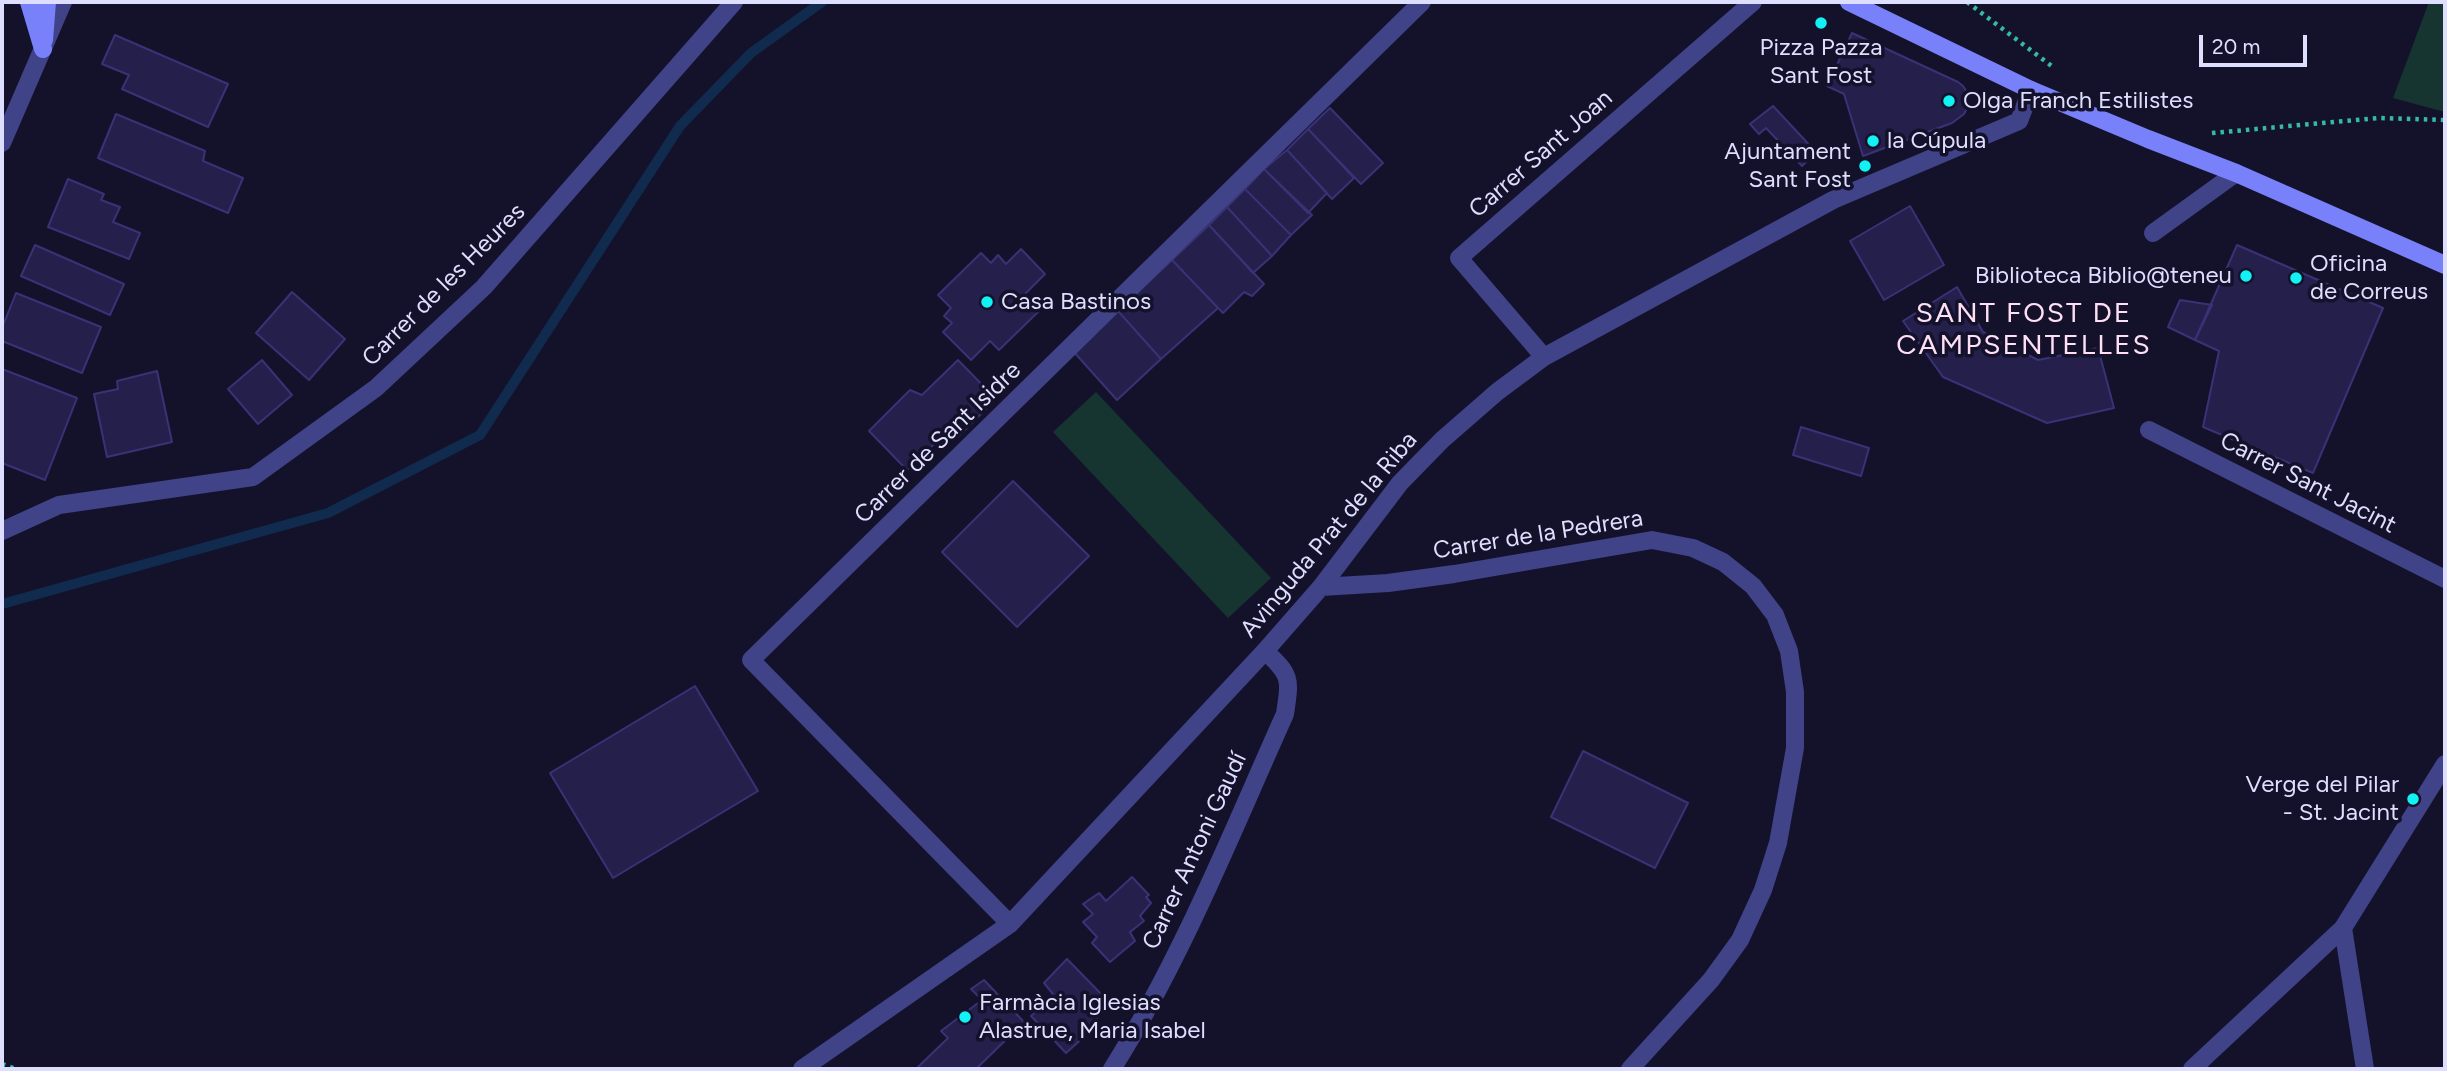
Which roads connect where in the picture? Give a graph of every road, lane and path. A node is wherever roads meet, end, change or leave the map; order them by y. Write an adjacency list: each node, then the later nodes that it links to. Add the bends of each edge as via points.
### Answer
1 (29, 2): 9 (street)
2 (47, 2): 9 (street)
3 (63, 2): 9 (street)
4 (734, 2): 20 (street, Carrer de les Heures, via 484,287 365,396 253,477 59,505)
5 (1422, 2): 25 (street, Carrer de Sant Isidre, via 751,660)
6 (1754, 2): 18 (street, Carrer Sant Joan, via 1459,258)
7 (1849, 2): 11 (street)
8 (1967, 2): 10 (path)
9 (43, 49): 14 (street)
10 (2063, 75)
11 (2031, 90): 15 (street); 18 (street, Avinguda Prat de la Riba, via 2019,121 1833,200)
12 (2445, 120): 13 (path, via 2378,118)
13 (2202, 134)
14 (2, 144)
15 (2236, 173): 16 (street); 17 (street)
16 (2153, 233)
17 (2445, 265)
18 (1544, 357): 22 (street, Avinguda Prat de la Riba, via 1451,432 1400,483)
19 (2150, 430): 21 (street, Carrer Sant Jacint)
20 (2, 531)
21 (2445, 579)
22 (1321, 587): 23 (street, Avinguda Prat de la Riba); 31 (street, Carrer de la Pedrera, via 1454,574 1652,540 1693,548 1723,562 1753,586 1775,615 1789,651 1795,692 1794,748 1778,843 1763,890 1740,940 1718,970)
23 (1265, 651): 25 (street, Avinguda Prat de la Riba); 30 (street, Carrer Antoni Gaudí, via 1281,666 1289,684 1285,714 1182,942)
24 (2445, 764): 26 (street)
25 (1010, 924): 29 (street, Avinguda Prat de la Riba)
26 (2343, 928): 32 (street); 33 (street)
27 (2, 1064): 28 (path)
28 (16, 1069)
29 (802, 1069)
30 (1112, 1069)
31 (1630, 1069)
32 (2192, 1069)
33 (2365, 1069)

